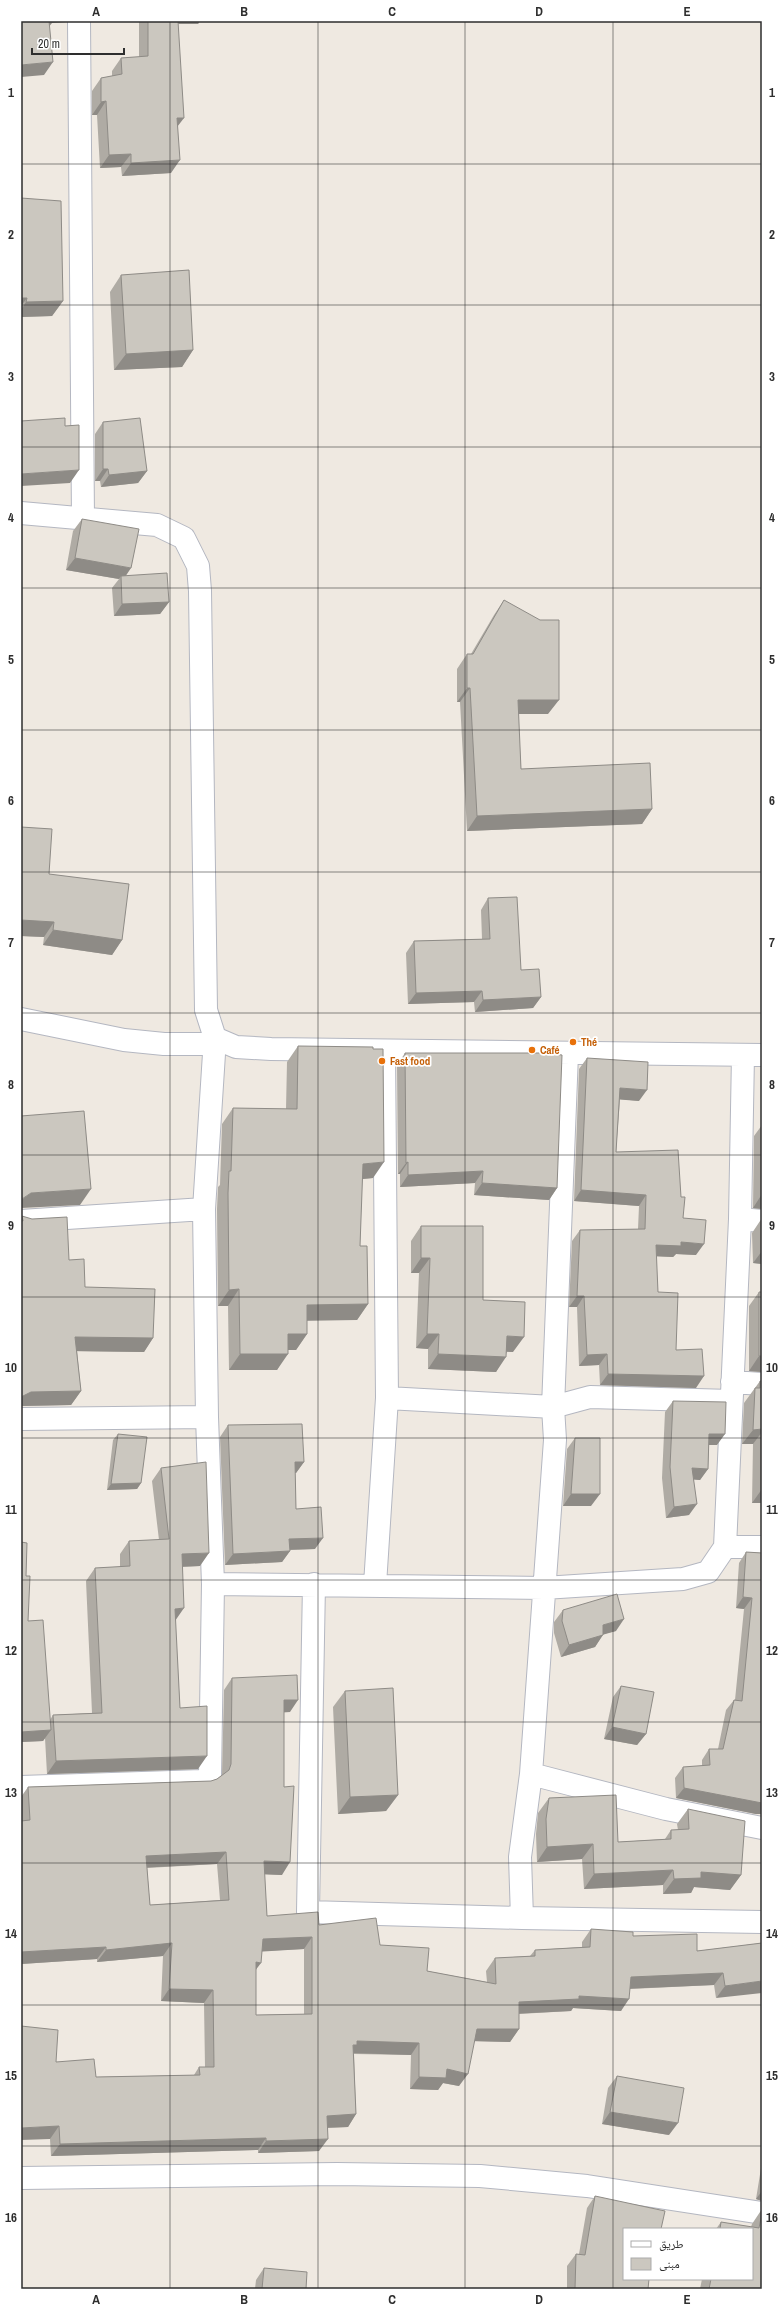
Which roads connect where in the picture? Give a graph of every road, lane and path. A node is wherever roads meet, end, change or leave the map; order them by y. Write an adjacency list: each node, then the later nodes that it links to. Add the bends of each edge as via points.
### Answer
1 (79, 21): 3 (street)
2 (21, 513): 3 (street)
3 (83, 518): 5 (street, via 157,525 184,538 198,566 206,1010)
4 (21, 1019): 5 (street, via 124,1040 164,1044)
5 (215, 1041): 6 (street, via 236,1047); 9 (street)
6 (384, 1051): 7 (street); 15 (street)
7 (567, 1054): 8 (street); 16 (street)
8 (753, 1055): 10 (street)
9 (204, 1209): 12 (street); 17 (street)
10 (740, 1219): 11 (street); 14 (street)
11 (762, 1220)
12 (21, 1221)
13 (762, 1384): 14 (street)
14 (732, 1392): 16 (street, via 590,1397); 19 (street)
15 (387, 1398): 16 (street); 23 (street)
16 (552, 1407): 24 (street, via 555,1440)
17 (207, 1417): 18 (street); 21 (street)
18 (21, 1420)
19 (725, 1547): 20 (street); 24 (street, via 708,1572 683,1579)
20 (762, 1547)
21 (213, 1584): 22 (street); 26 (street, via 210,1776 202,1781)
22 (314, 1584): 23 (street); 28 (street, via 308,1912)
23 (375, 1585): 24 (street)
24 (544, 1588): 25 (street)
25 (531, 1774): 27 (street, via 666,1809); 28 (street, via 520,1857)
26 (21, 1786)
27 (762, 1828)
28 (522, 1918): 29 (street)
29 (762, 1922)
30 (21, 2178): 31 (street, via 337,2174 480,2176 586,2186)
31 (762, 2213)

